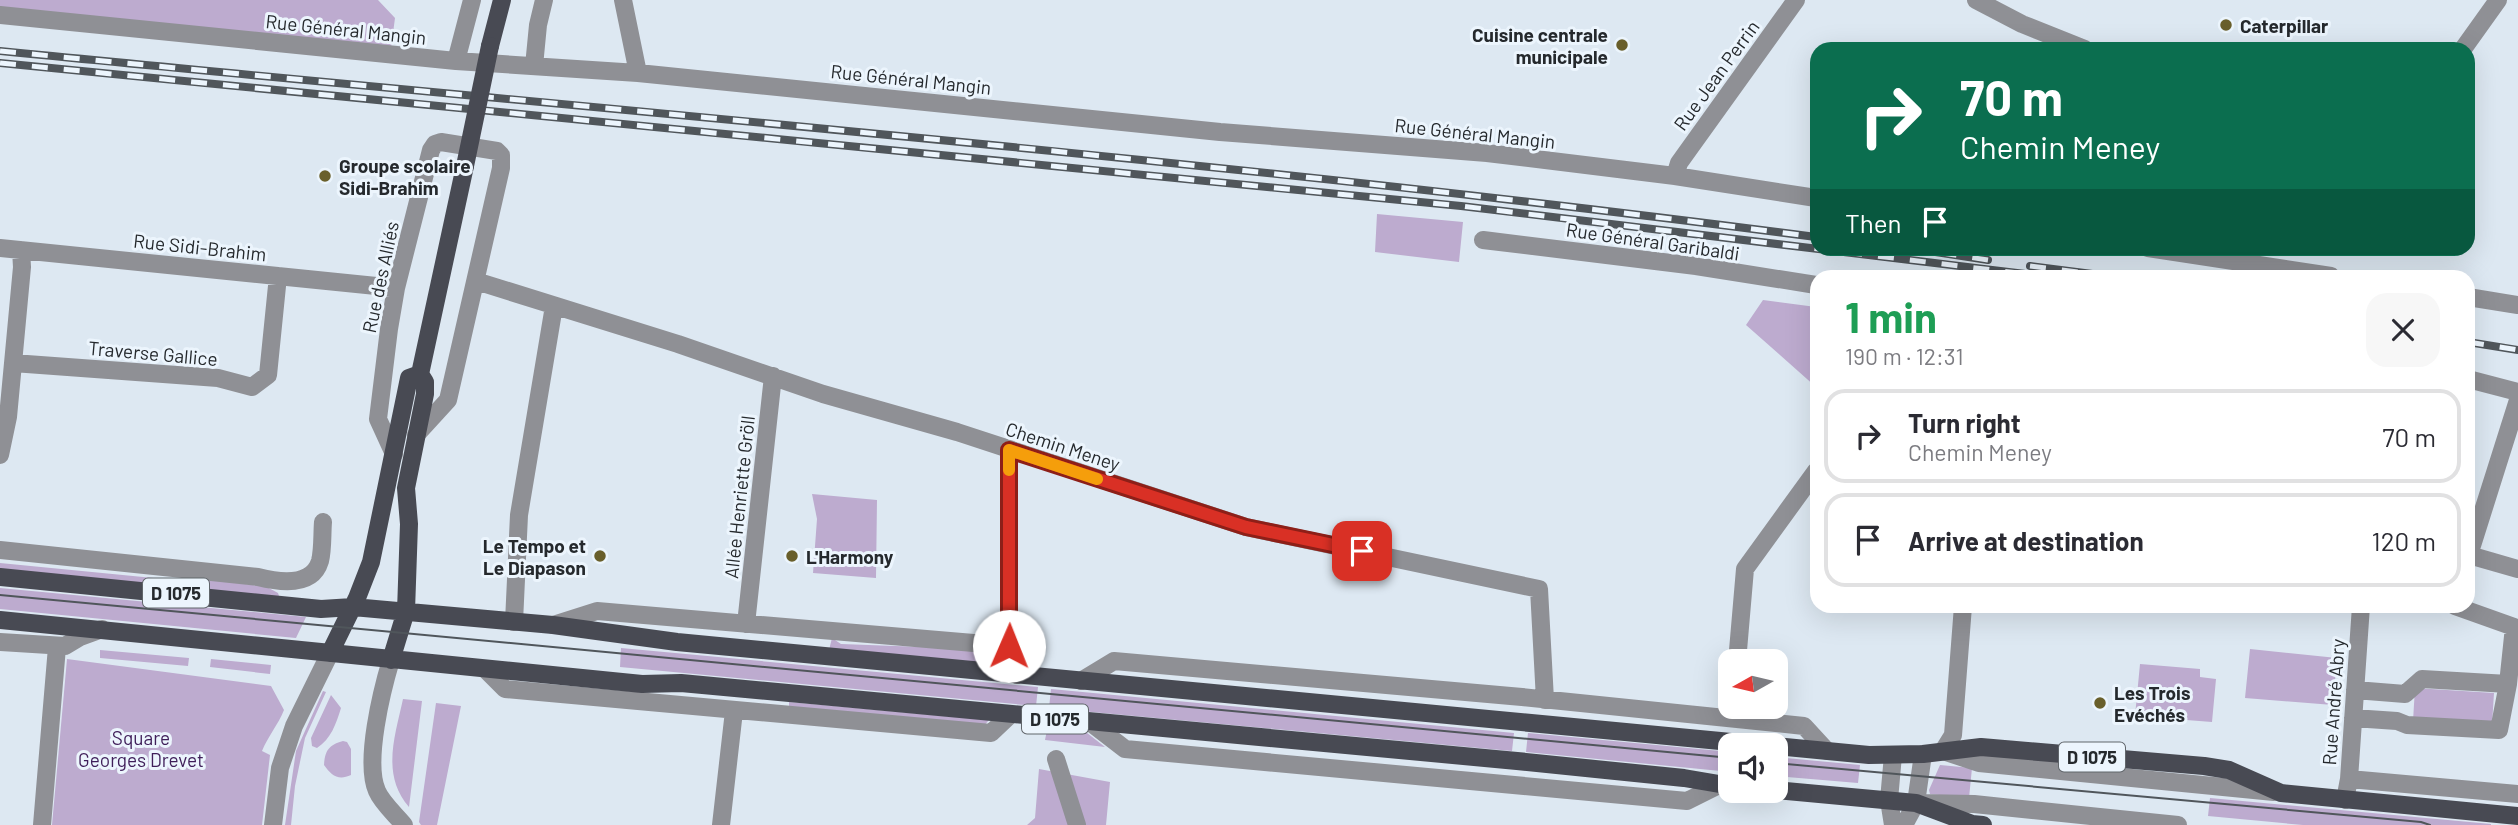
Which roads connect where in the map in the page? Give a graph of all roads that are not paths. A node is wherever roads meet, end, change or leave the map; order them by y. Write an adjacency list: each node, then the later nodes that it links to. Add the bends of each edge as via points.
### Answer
1 (472, 0): 11 (street)
2 (502, 0): 29 (main road, bridge)
3 (544, 0): 12 (street)
4 (623, 0): 13 (street)
5 (1796, 0): 14 (street, Rue Jean Perrin, via 1679,163)
6 (1976, 0): 9 (street)
7 (2498, 0): 10 (street)
8 (0, 15): 11 (street, Rue Général Mangin)
9 (2067, 42)
10 (2468, 42)
11 (456, 61): 12 (street, Rue Général Mangin)
12 (534, 66): 13 (street, Rue Général Mangin)
13 (638, 73): 14 (street, Rue Général Mangin, via 1220,132 1487,153)
14 (1675, 176): 15 (street, Rue Général Mangin)
15 (1810, 197)
16 (1483, 240): 23 (street, Rue Général Garibaldi, via 1696,265)
17 (0, 248): 18 (street, Rue Sidi-Brahim)
18 (21, 250): 21 (street, Rue Sidi-Brahim); 28 (street)
19 (2200, 256): 20 (street)
20 (2292, 270)
21 (278, 276): 24 (street, Rue Sidi-Brahim); 28 (street, Traverse Gallice, via 268,375 252,387 218,378)
22 (476, 281): 24 (street, Rue des Alliés, via 500,155 441,142 431,150); 27 (street, Chemin Meney); 34 (street, Rue des Alliés, via 448,400)
23 (1810, 284)
24 (396, 288): 36 (street, Rue des Alliés, via 378,419)
25 (2475, 298): 26 (street)
26 (2518, 305)
27 (554, 306): 30 (street, Chemin Meney); 53 (street, via 519,515)
28 (13, 363): 37 (street)
29 (420, 374): 34 (main road, via 425,394); 36 (main road, via 409,378)
30 (773, 376): 35 (street, Chemin Meney); 54 (street, Allée Henriette Gröll)
31 (2475, 381): 32 (street)
32 (2518, 392)
33 (2518, 400): 40 (street)
34 (416, 435): 48 (main road, via 406,488)
35 (1009, 450): 58 (street); 68 (street, Chemin Meney, via 1246,527 1539,589)
36 (394, 454): 47 (main road, via 371,562)
37 (0, 455)
38 (1810, 479): 60 (street, via 1745,569)
39 (323, 522): 45 (street, via 320,563 308,578)
40 (2475, 533)
41 (0, 550): 45 (street)
42 (2475, 557): 43 (street)
43 (2518, 569)
44 (0, 577): 46 (main road, D 1075)
45 (283, 583): 46 (street)
46 (296, 605): 47 (main road, D 1075)
47 (353, 607): 48 (main road, D 1075); 61 (main road)
48 (406, 611): 53 (main road, D 1075); 62 (main road)
49 (1963, 613): 77 (street, via 1953,735)
50 (2360, 613): 67 (street, Rue André Abry)
51 (2475, 613): 66 (street, via 2514,627)
52 (0, 620): 56 (main road, D 1075)
53 (513, 622): 55 (main road, D 1075)
54 (746, 624): 55 (street, via 597,611); 58 (street)
55 (553, 625): 64 (main road, D 1075, via 677,642)
56 (102, 629): 59 (street); 61 (main road, D 1075)
57 (0, 642): 59 (street)
58 (1009, 646): 64 (street)
59 (57, 647): 89 (street)
60 (1738, 649)
61 (330, 653): 62 (main road, D 1075); 90 (street, via 294,726 280,768)
62 (391, 660): 63 (main road, D 1075); 91 (street, via 379,710 372,775 377,792)
63 (485, 669): 69 (street, via 505,689); 71 (main road, D 1075)
64 (1017, 675): 65 (main road, D 1075)
65 (1081, 681): 68 (street, via 1114,661); 74 (main road, D 1075)
66 (2508, 684): 67 (street, via 2422,679 2405,694); 72 (street, via 2499,730)
67 (2355, 690): 72 (street, Rue André Abry)
68 (1545, 700): 70 (street)
69 (734, 711): 71 (street, via 991,733); 92 (street)
70 (1718, 712)
71 (1010, 715): 82 (main road, D 1075, via 1530,762)
72 (2353, 718): 81 (street, Rue André Abry)
73 (1766, 719): 76 (street, via 1804,726)
74 (1718, 740)
75 (1788, 747): 76 (main road, D 1075)
76 (1827, 751): 79 (main road, D 1075)
77 (1943, 751): 78 (main road, D 1075); 86 (main road, D 1075, via 1981,747 2204,766 2229,770 2281,793)
78 (1923, 754): 79 (main road, D 1075); 87 (street)
79 (1893, 755): 85 (street)
80 (1056, 759): 93 (street)
81 (2349, 779): 84 (street); 86 (street, Rue André Abry)
82 (1718, 784)
83 (1788, 791): 85 (main road)
84 (2518, 794)
85 (1889, 800): 87 (main road); 94 (street)
86 (2344, 800): 88 (main road, D 1075)
87 (1916, 803): 95 (street); 96 (main road); 97 (street, via 1974,804)
88 (2518, 817)
89 (42, 825)
90 (273, 825)
91 (404, 825)
92 (721, 825)
93 (1077, 825)
94 (1893, 825)
95 (1904, 825)
96 (1983, 825)
97 (2178, 825)

